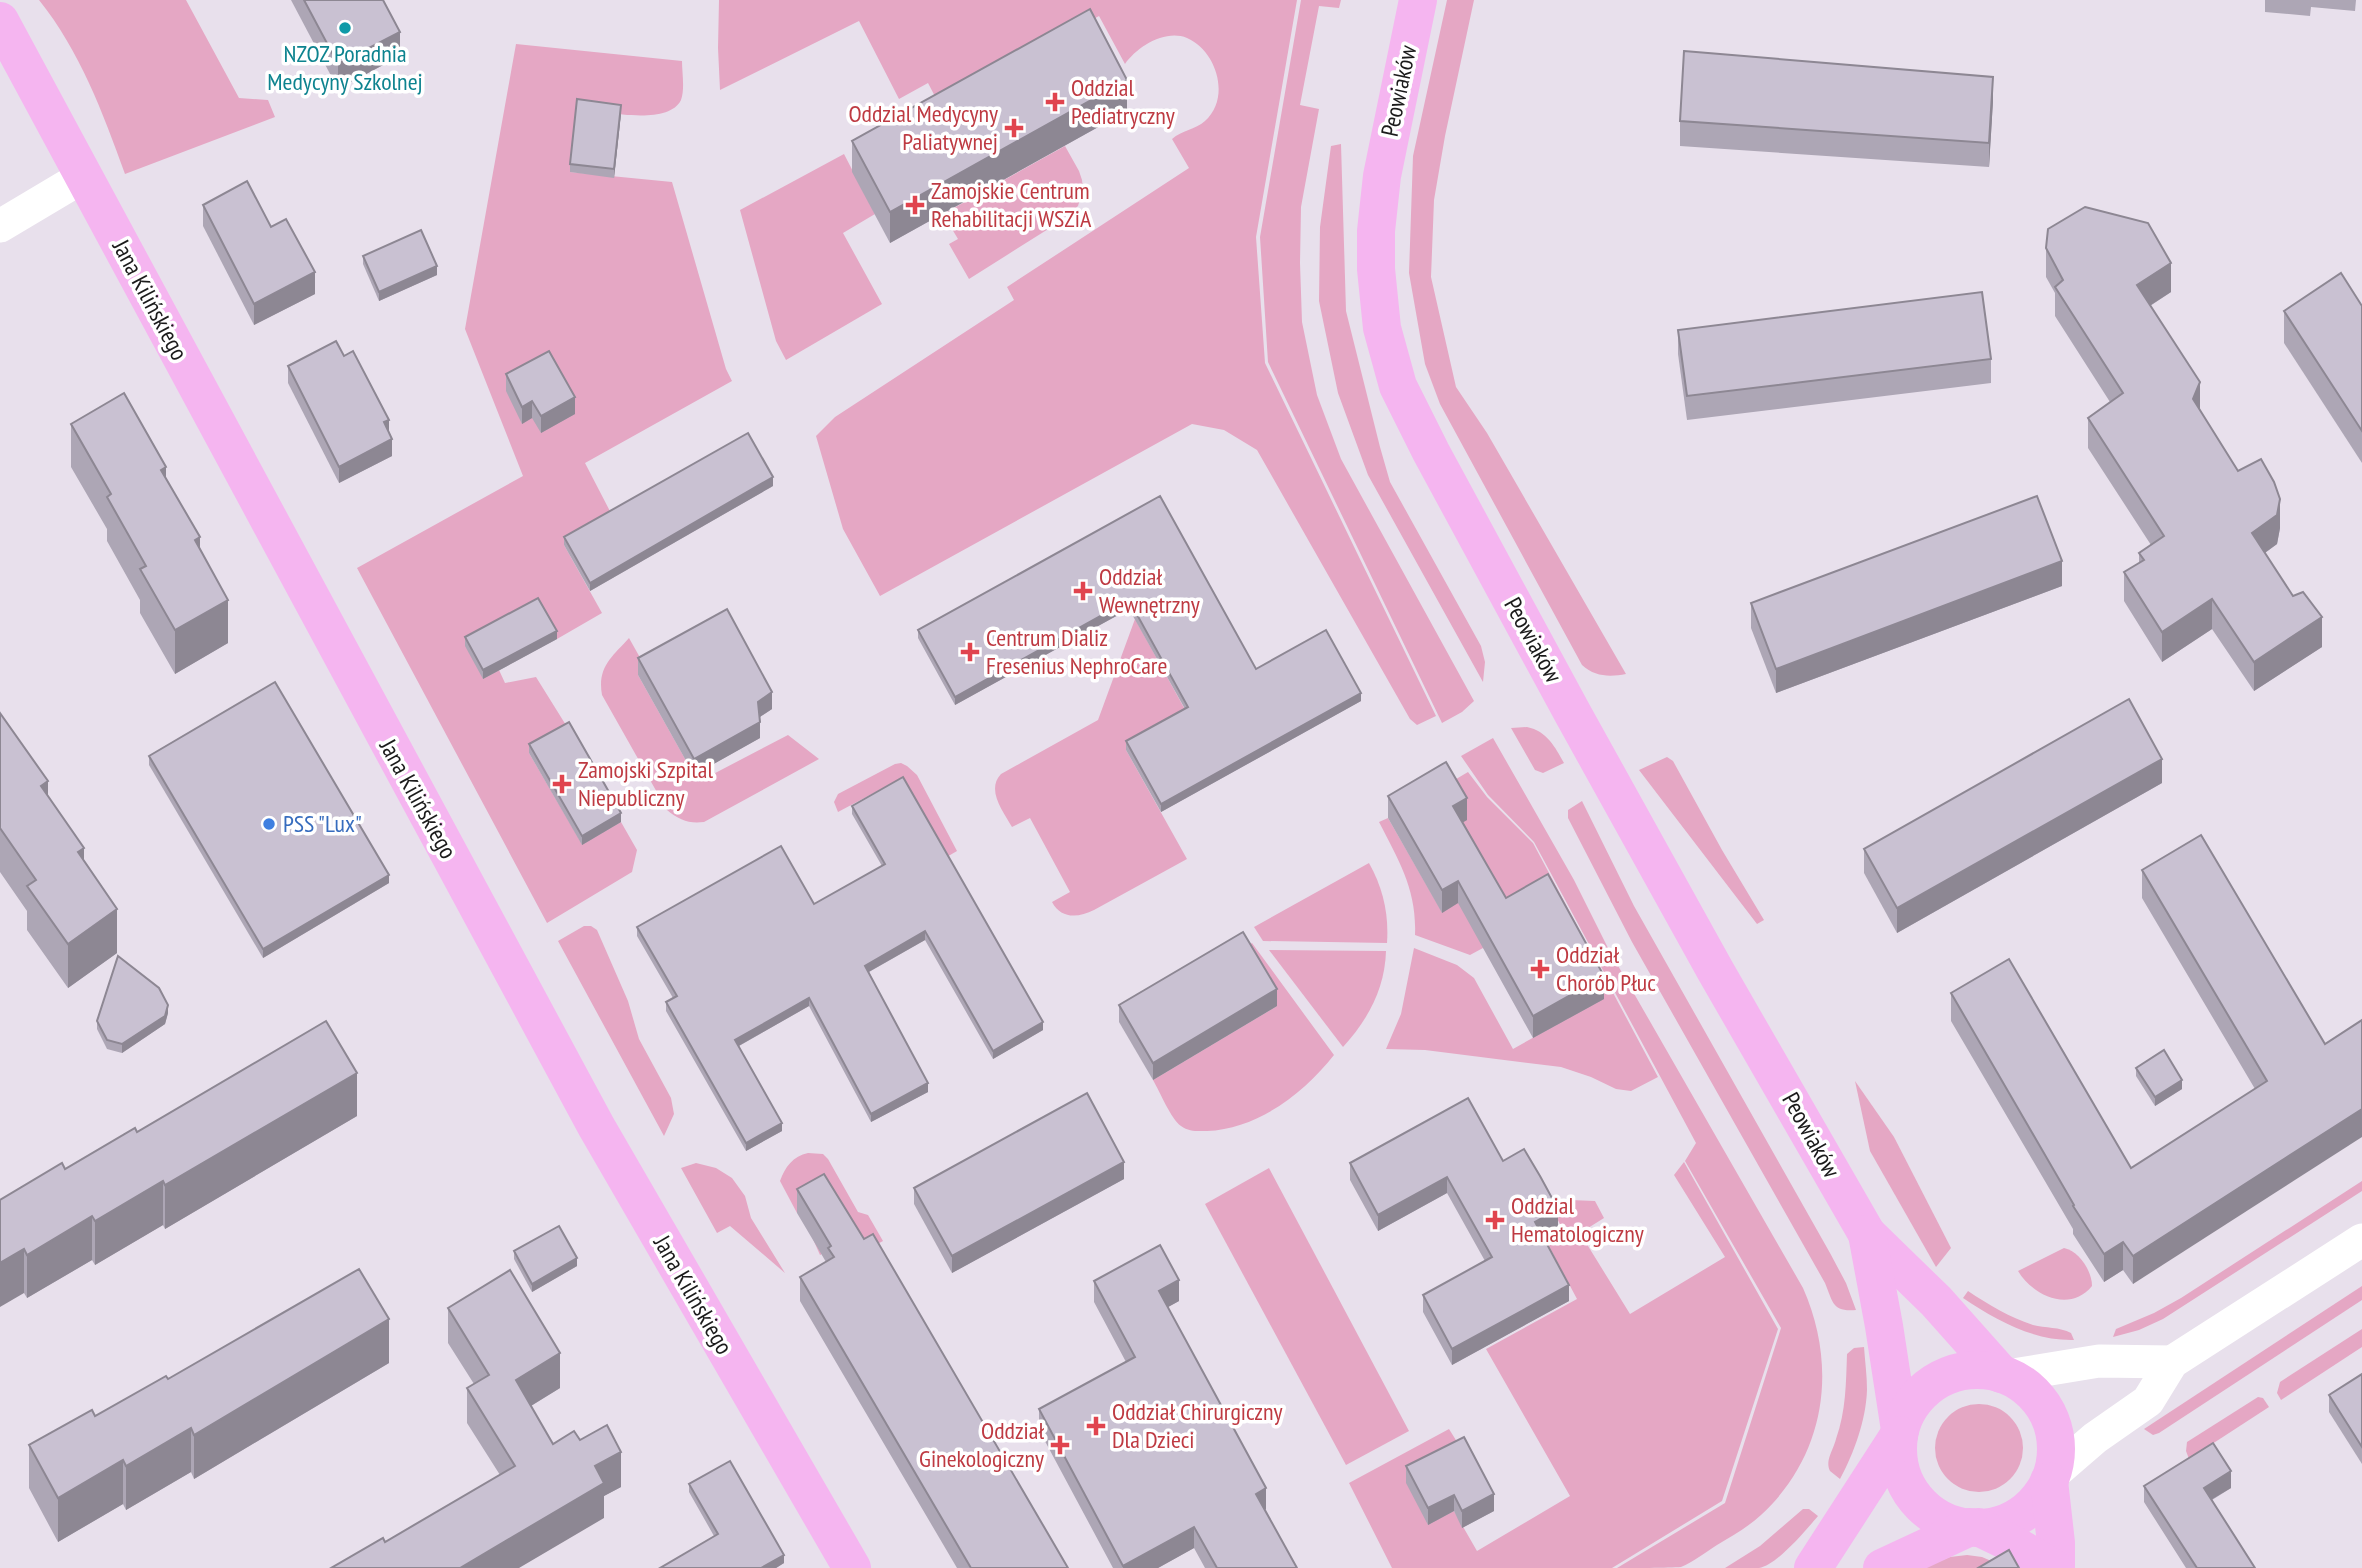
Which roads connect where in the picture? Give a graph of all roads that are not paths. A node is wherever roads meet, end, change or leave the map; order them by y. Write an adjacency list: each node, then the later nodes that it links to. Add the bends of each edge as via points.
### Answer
1 (1418, 0): 5 (main road, Peowiaków, via 1382,176 1376,231 1382,328 1398,386 1573,714)
2 (0, 22): 3 (main road, Jana Kilińskiego)
3 (84, 176): 4 (street); 12 (main road, Jana Kilińskiego, via 596,1126)
4 (0, 226)
5 (1867, 1234): 8 (main road, Peowiaków); 9 (main road, Peowiaków)
6 (2362, 1240): 7 (street)
7 (2172, 1362): 8 (street, via 2099,1362); 10 (street, via 2148,1401 2095,1438)
8 (2004, 1375): 9 (main road, via 1965,1370 1938,1380 1906,1413); 10 (main road, via 2022,1384 2045,1409 2056,1442)
9 (1900, 1433): 11 (main road, via 1898,1454 1909,1489 1935,1516); 13 (main road)
10 (2050, 1478): 11 (main road, via 2040,1496 2012,1519); 15 (main road)
11 (1974, 1527): 14 (main road); 15 (main road)
12 (852, 1568)
13 (1813, 1568)
14 (1882, 1568)
15 (2055, 1568)

